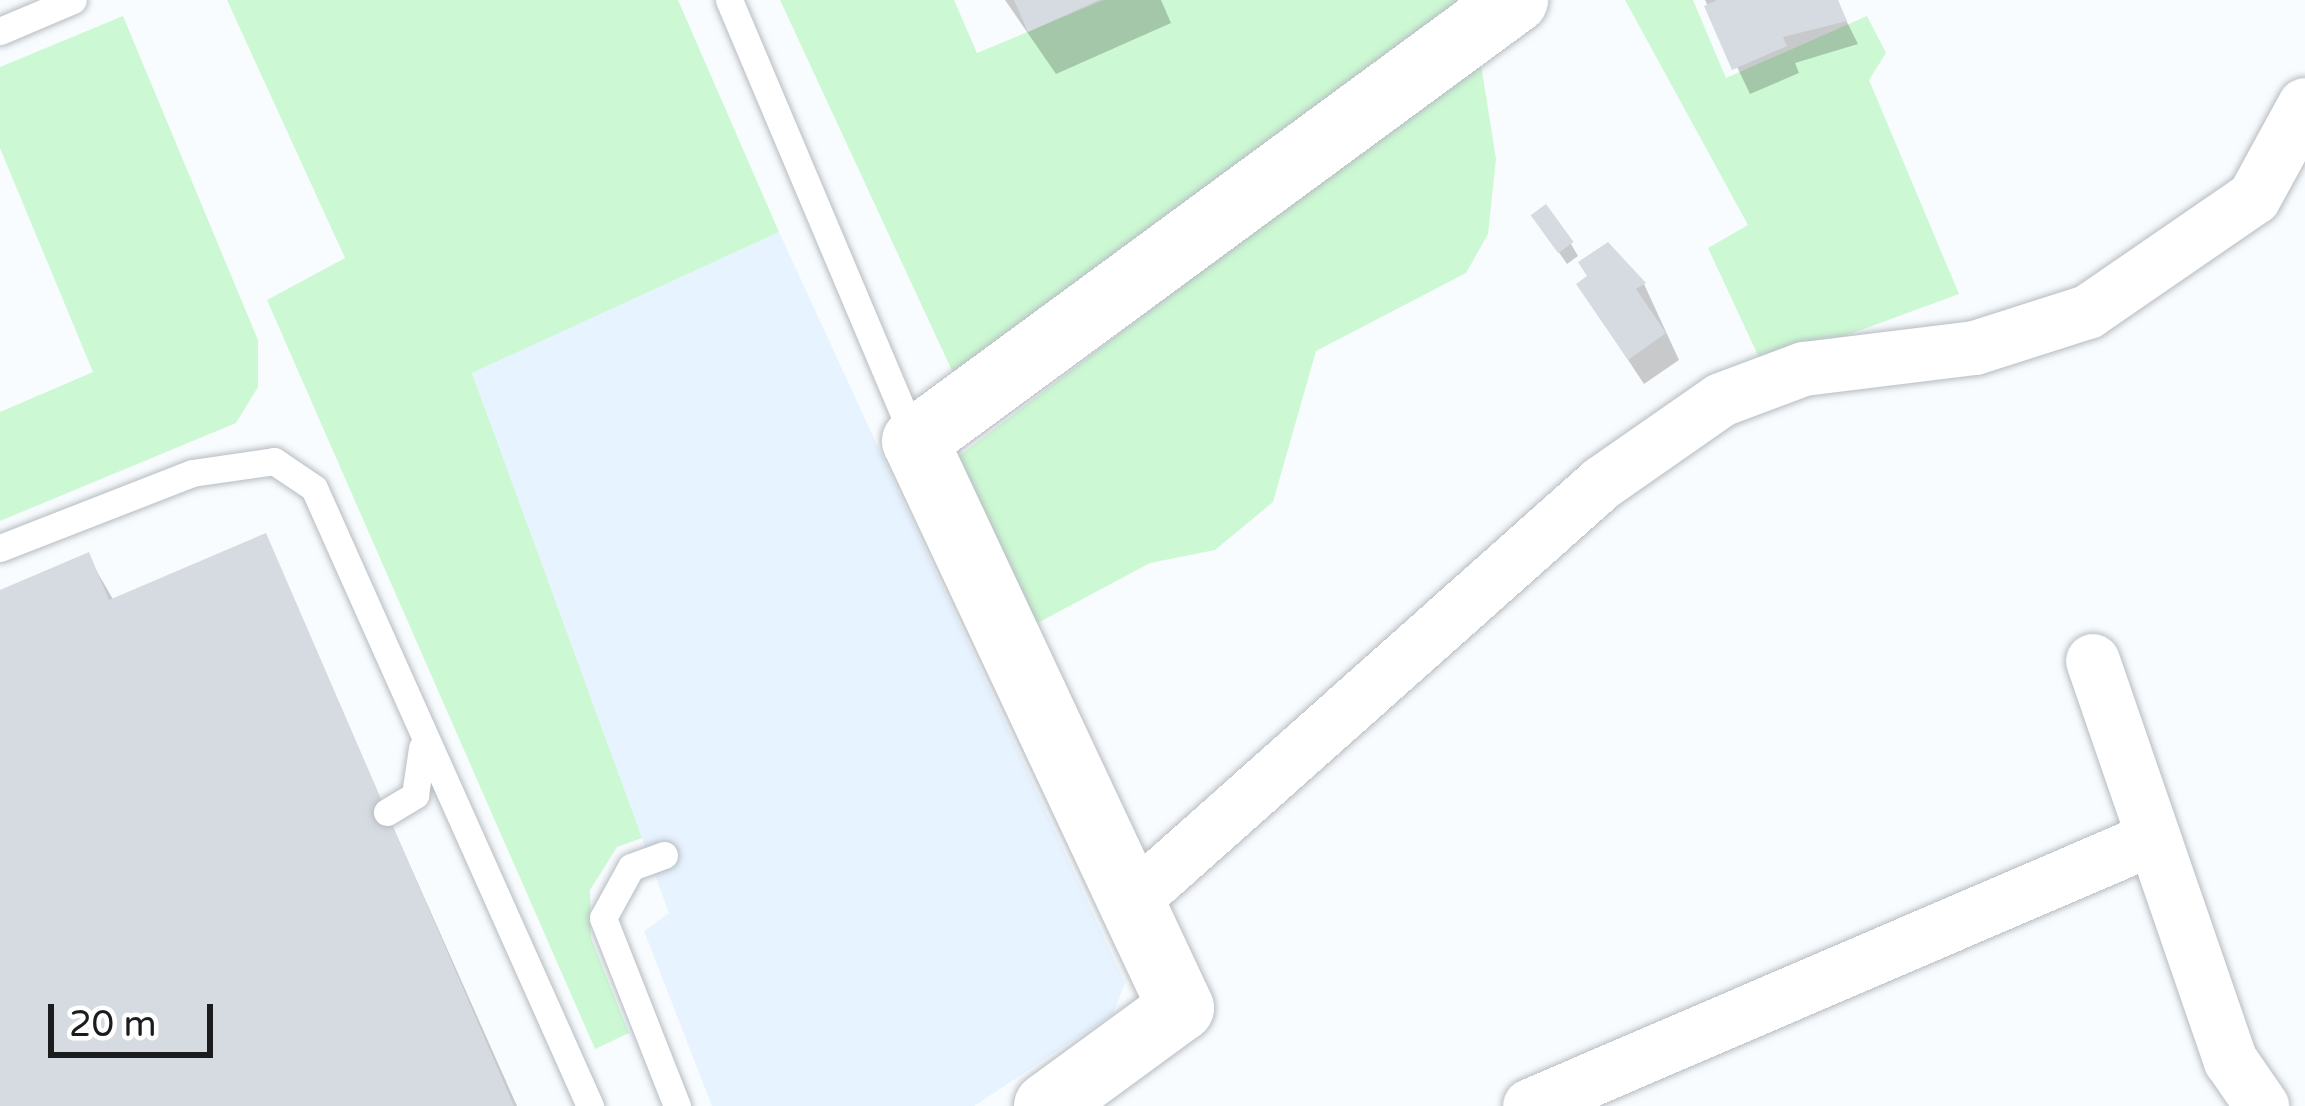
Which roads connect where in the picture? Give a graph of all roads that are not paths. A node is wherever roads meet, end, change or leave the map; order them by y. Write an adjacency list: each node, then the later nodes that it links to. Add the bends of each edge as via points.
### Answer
1 (73, 0): 4 (lane)
2 (729, 0): 6 (lane)
3 (1515, 0): 6 (street)
4 (0, 31)
5 (2305, 105): 13 (street, via 2254,198 2088,312 1975,348 1804,369 1721,400 1602,483)
6 (915, 441): 13 (street)
7 (0, 548): 9 (lane, via 193,473 274,461 314,488)
8 (2093, 661): 11 (street)
9 (418, 720): 10 (lane, via 427,773); 14 (lane)
10 (387, 812)
11 (2154, 838): 17 (street); 18 (street, via 2231,1061)
12 (664, 856): 15 (lane, via 632,867 603,918)
13 (1129, 904): 16 (street, via 1181,1008)
14 (590, 1106)
15 (677, 1106)
16 (1047, 1106)
17 (1530, 1106)
18 (2262, 1106)

